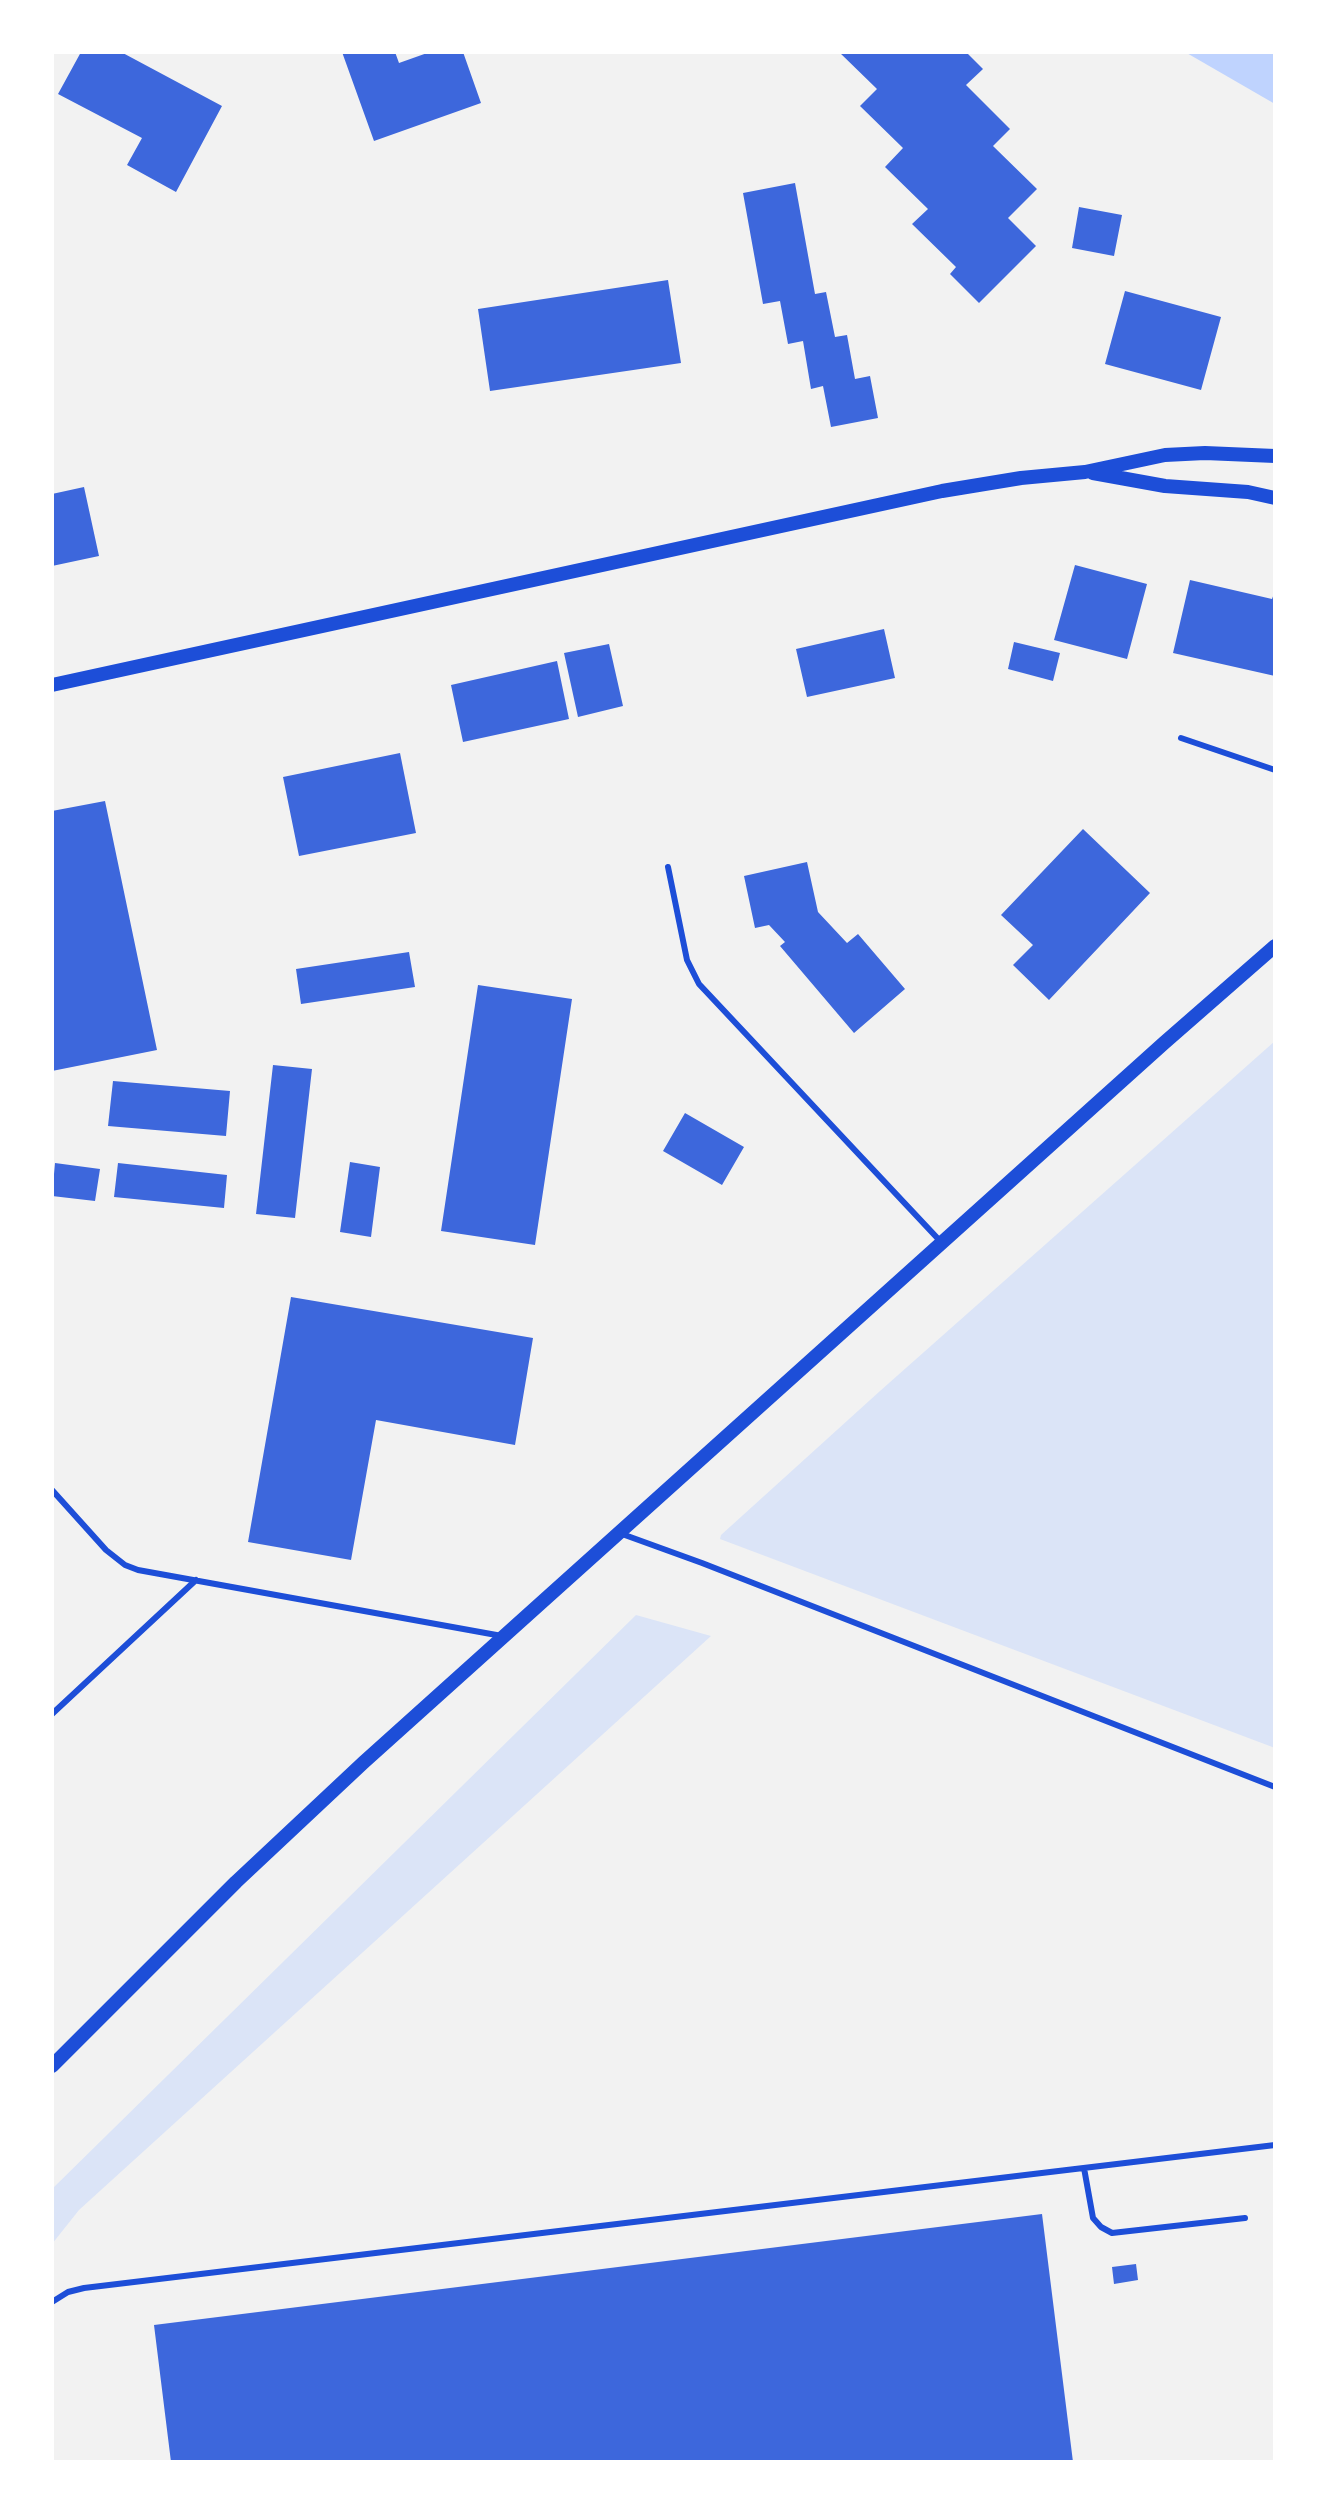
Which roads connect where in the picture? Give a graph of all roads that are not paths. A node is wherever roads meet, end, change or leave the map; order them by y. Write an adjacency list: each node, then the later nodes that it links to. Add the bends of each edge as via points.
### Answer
1 (1275, 456): 2 (street, via 1165,455)
2 (1085, 472): 3 (street); 4 (street, via 942,491)
3 (1275, 498)
4 (52, 685)
5 (1181, 738): 6 (lane)
6 (1275, 770)
7 (668, 867): 9 (lane, via 687,960 699,984)
8 (1275, 946): 9 (street)
9 (942, 1243): 11 (street)
10 (52, 1490): 12 (lane, via 125,1565)
11 (618, 1533): 13 (street); 15 (lane)
12 (196, 1580): 13 (lane); 14 (lane)
13 (502, 1636): 16 (street, via 236,1882)
14 (52, 1714)
15 (1275, 1787)
16 (52, 2066)
17 (1275, 2145): 18 (lane)
18 (1084, 2168): 19 (lane, via 1093,2218 1112,2233); 20 (lane, via 84,2288)
19 (1245, 2218)
20 (52, 2302)

